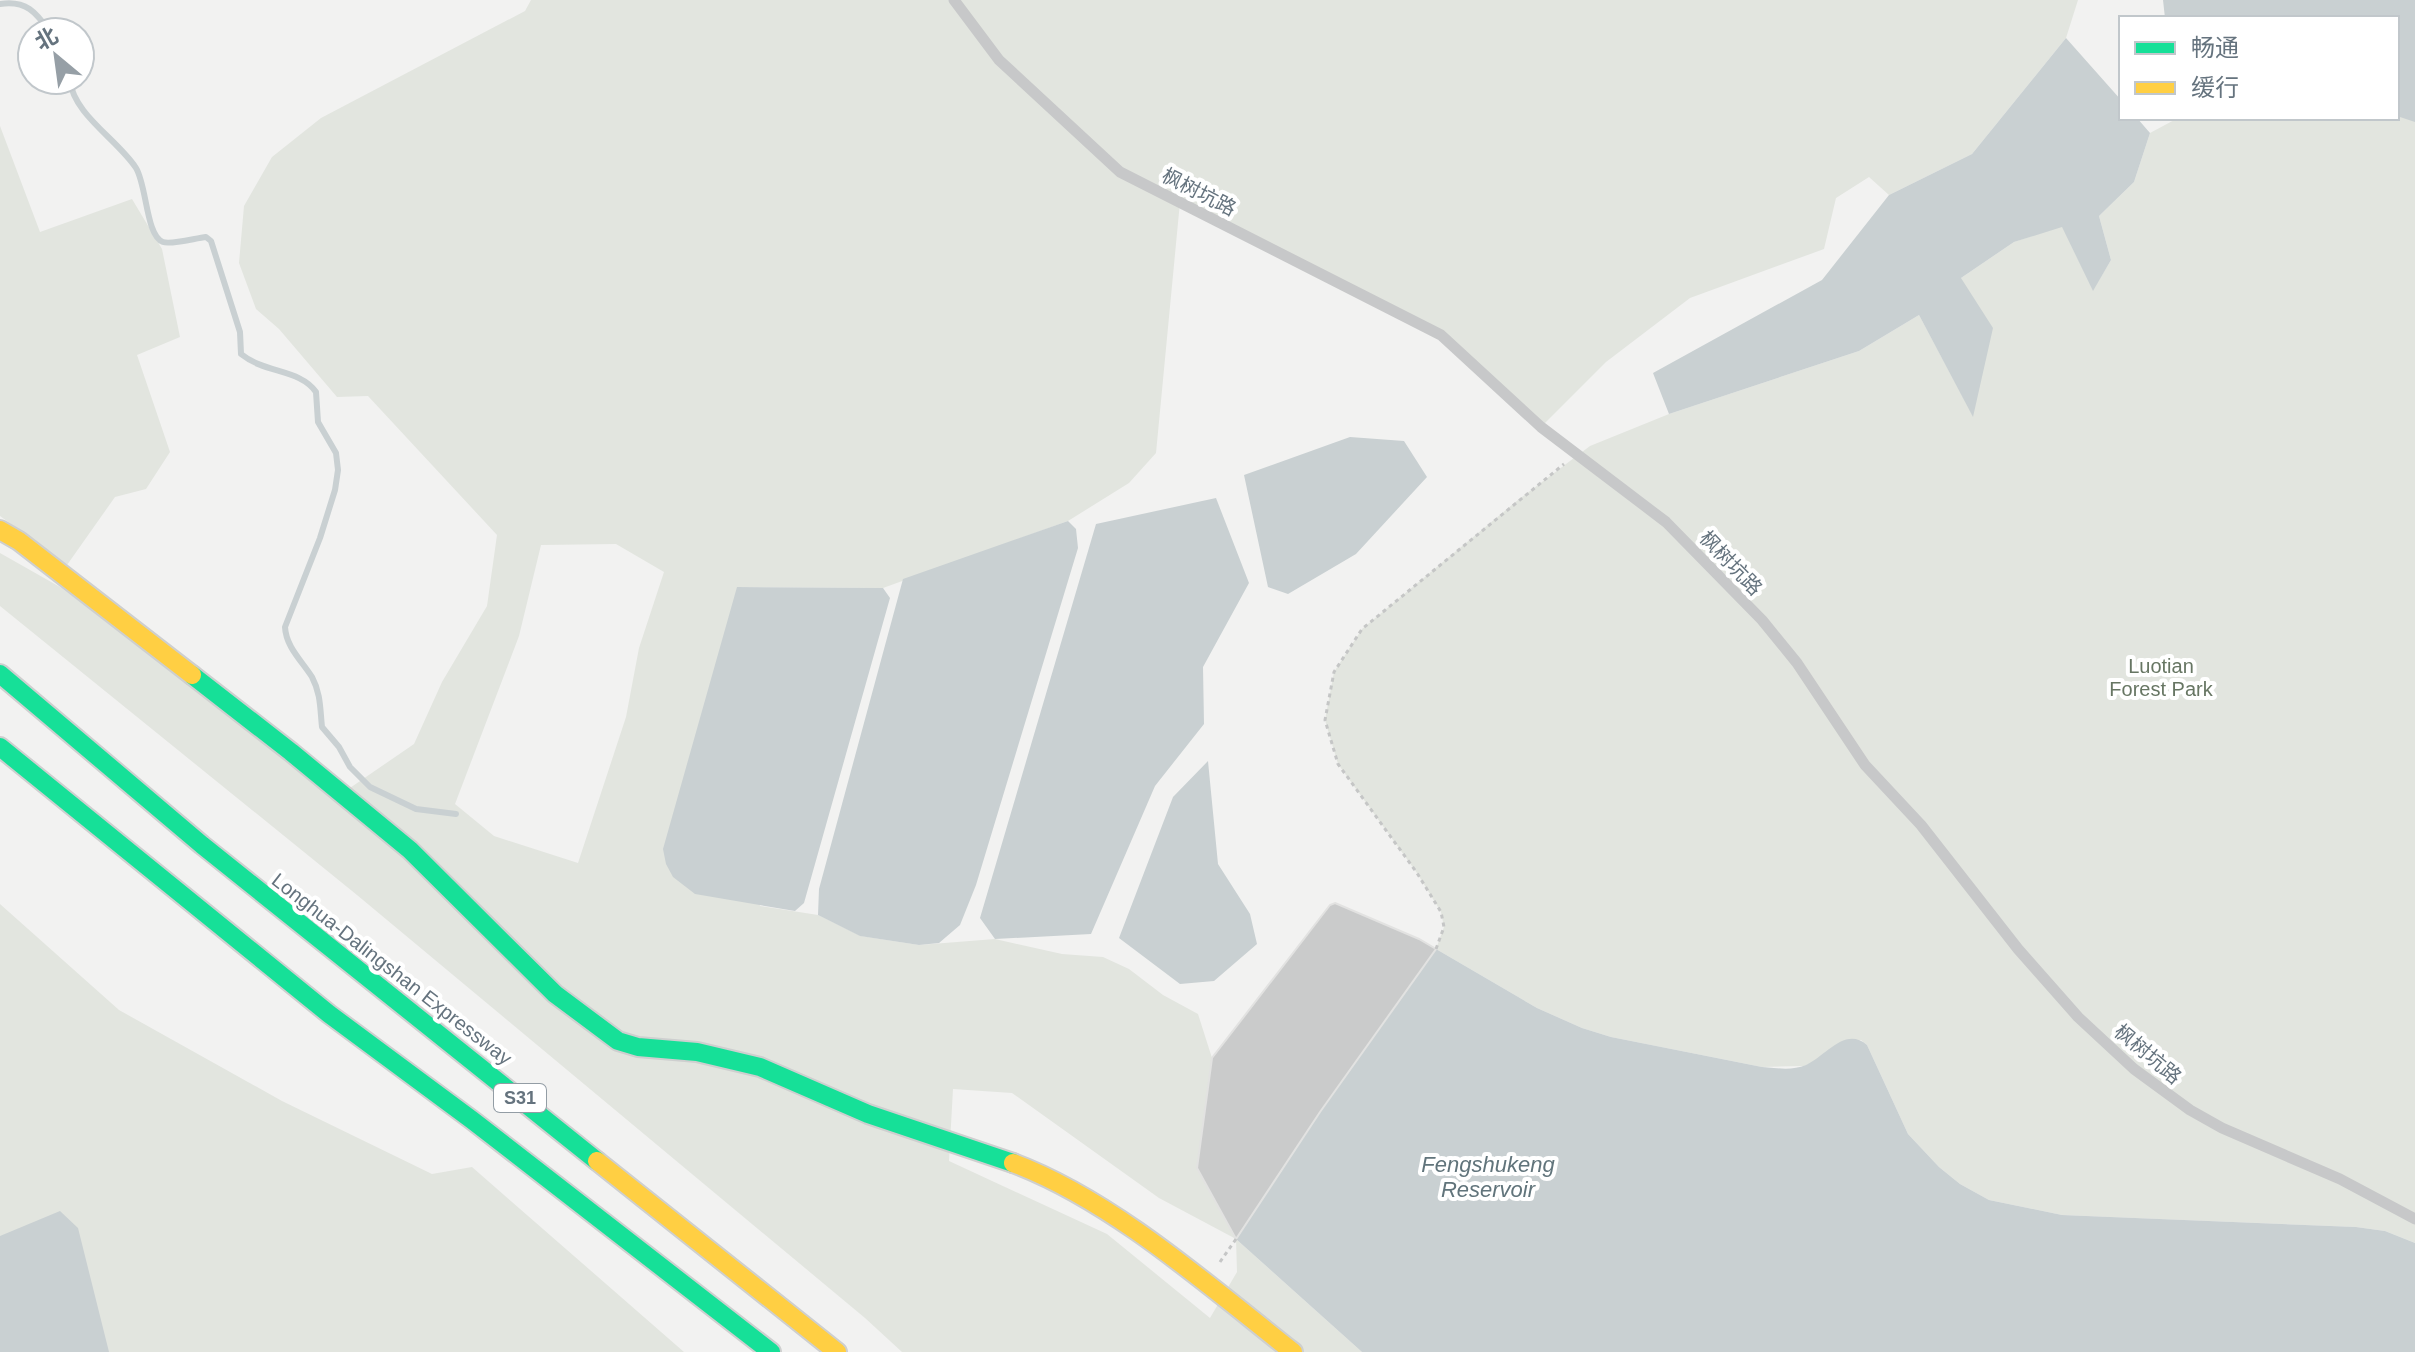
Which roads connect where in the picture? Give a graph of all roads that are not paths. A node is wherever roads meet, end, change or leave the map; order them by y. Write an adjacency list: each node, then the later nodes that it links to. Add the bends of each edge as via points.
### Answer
1 (954, 0): 5 (lane, 枫树坑路, via 999,60 1120,172 1441,335 1541,427 1666,522 1762,620 1865,765 1921,825 2018,949 2078,1017 2134,1069 2222,1128 2340,1179)
2 (0, 530): 8 (main road, via 163,652 410,850 555,994 602,1031 638,1047 697,1052 760,1067 868,1114 1060,1183 1194,1274)
3 (0, 674): 7 (main road, Longhua-Dalingshan Expressway / S31, via 331,950)
4 (0, 747): 6 (main road, S31, via 329,1014)
5 (2415, 1219)
6 (771, 1352)
7 (837, 1352)
8 (1293, 1352)

